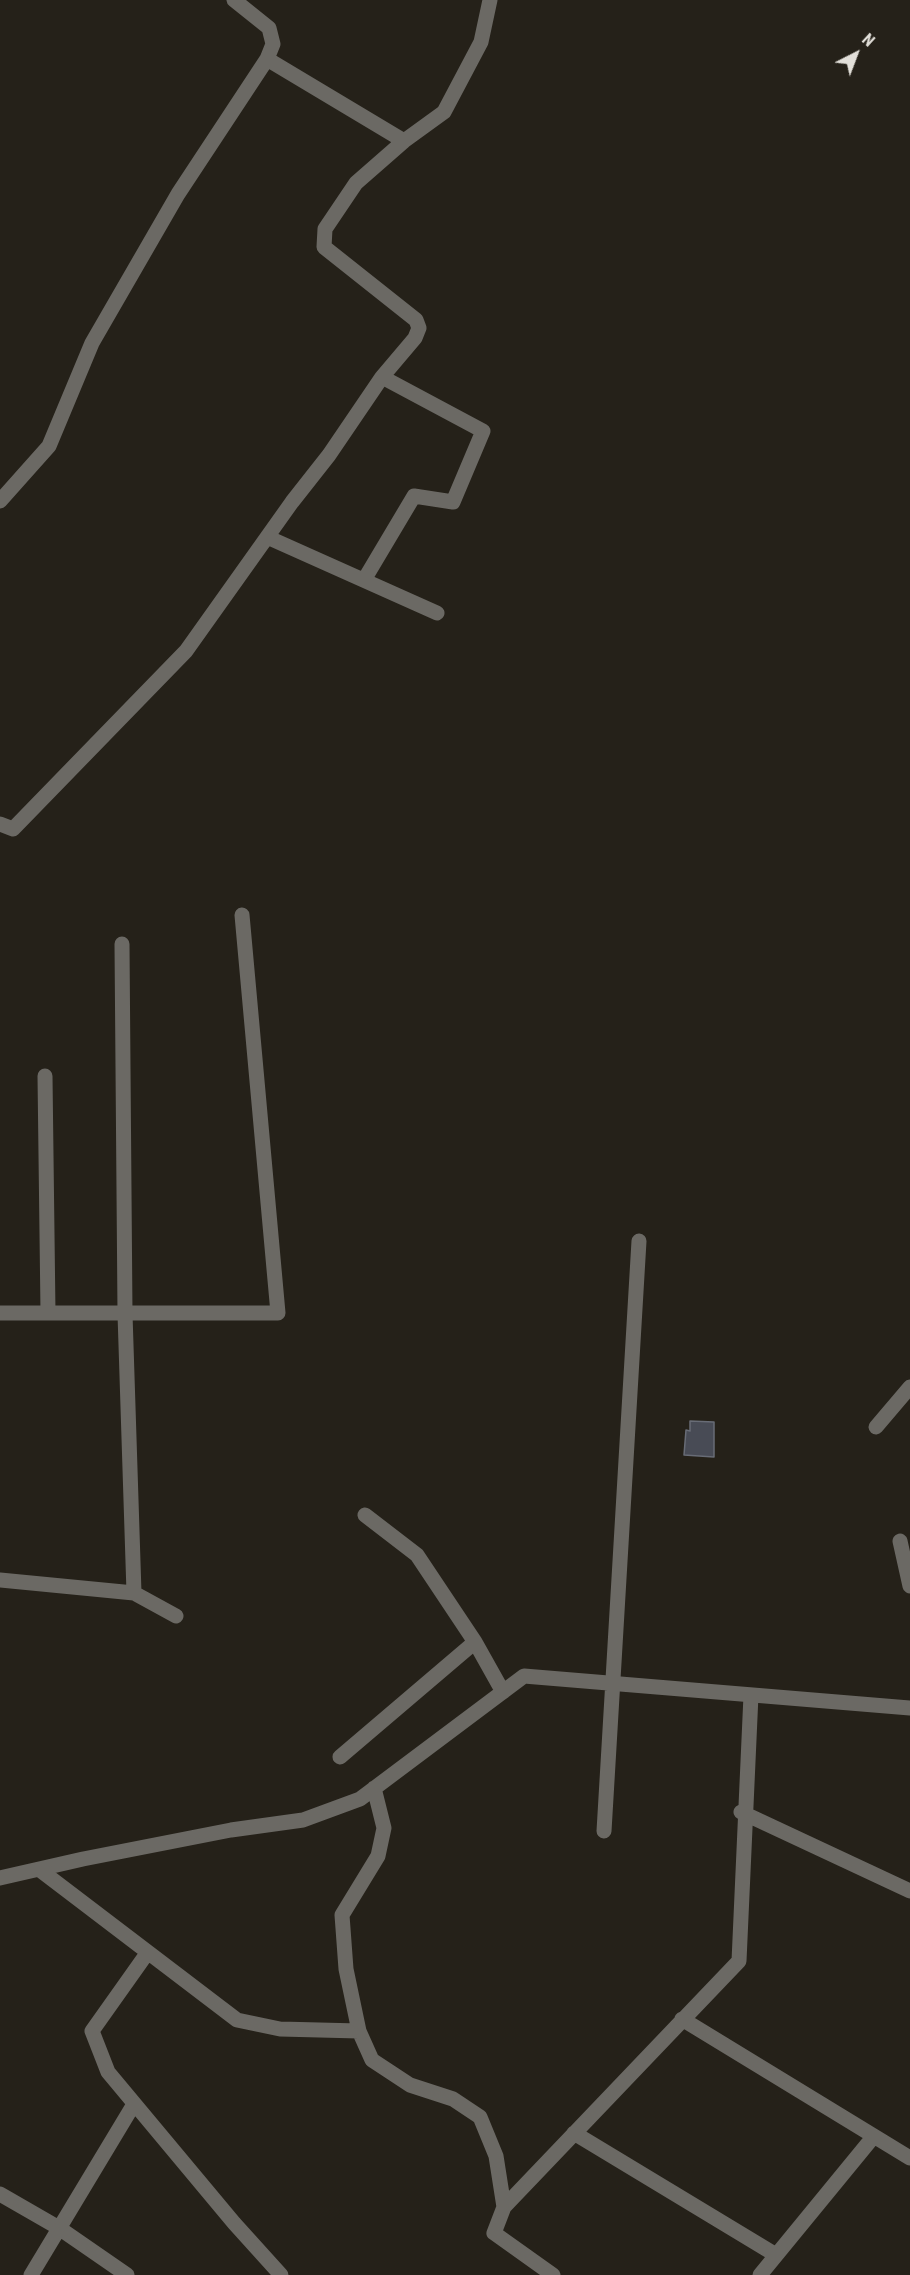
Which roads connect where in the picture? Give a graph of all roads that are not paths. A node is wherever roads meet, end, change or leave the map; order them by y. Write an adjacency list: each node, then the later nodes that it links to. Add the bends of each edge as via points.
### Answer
1 (234, 0): 3 (street, via 269,28 273,44)
2 (490, 0): 4 (street, via 482,42 444,112)
3 (267, 59): 4 (street); 6 (street, via 177,194 92,343 49,446)
4 (404, 141): 5 (street, via 356,183 325,229 324,247 416,320 419,328 415,338)
5 (382, 377): 7 (street); 8 (street, via 483,431 453,502 414,496)
6 (0, 501)
7 (267, 537): 8 (street); 10 (street, via 186,651 14,829)
8 (364, 580): 9 (street)
9 (437, 613)
10 (0, 824)
11 (242, 915): 17 (street, via 278,1314)
12 (122, 944): 17 (street)
13 (45, 1076): 16 (street)
14 (639, 1241): 27 (street)
15 (0, 1313): 16 (street)
16 (48, 1313): 17 (street)
17 (125, 1314): 24 (street)
18 (910, 1387): 19 (street)
19 (876, 1427)
20 (365, 1515): 26 (street, via 417,1555)
21 (900, 1540): 23 (street)
22 (0, 1580): 24 (street)
23 (910, 1586)
24 (134, 1593): 25 (street)
25 (176, 1616)
26 (475, 1642): 28 (street); 31 (street)
27 (613, 1683): 28 (street, via 524,1676); 29 (street); 34 (street)
28 (503, 1692): 32 (street)
29 (751, 1695): 30 (street); 33 (street)
30 (910, 1708)
31 (340, 1757)
32 (374, 1788): 35 (street, via 360,1799 303,1820 231,1830); 40 (street, via 384,1828 378,1856 342,1915 346,1969)
33 (744, 1813): 37 (street); 39 (street, via 739,1961)
34 (604, 1831)
35 (40, 1870): 36 (street); 38 (street)
36 (0, 1878)
37 (910, 1891)
38 (148, 1952): 40 (street, via 237,2020 280,2029); 41 (street, via 92,2031 108,2072)
39 (682, 2019): 42 (street); 43 (street)
40 (359, 2031): 46 (street, via 372,2060 411,2085 453,2099 480,2117 496,2156)
41 (134, 2104): 47 (street); 51 (street)
42 (574, 2133): 46 (street); 48 (street)
43 (874, 2136): 44 (street); 48 (street)
44 (908, 2154)
45 (0, 2194): 47 (street)
46 (504, 2207): 52 (street, via 494,2232)
47 (59, 2228): 49 (street); 50 (street)
48 (776, 2255): 53 (street)
49 (31, 2275)
50 (127, 2275)
51 (281, 2275)
52 (553, 2275)
53 (760, 2275)

